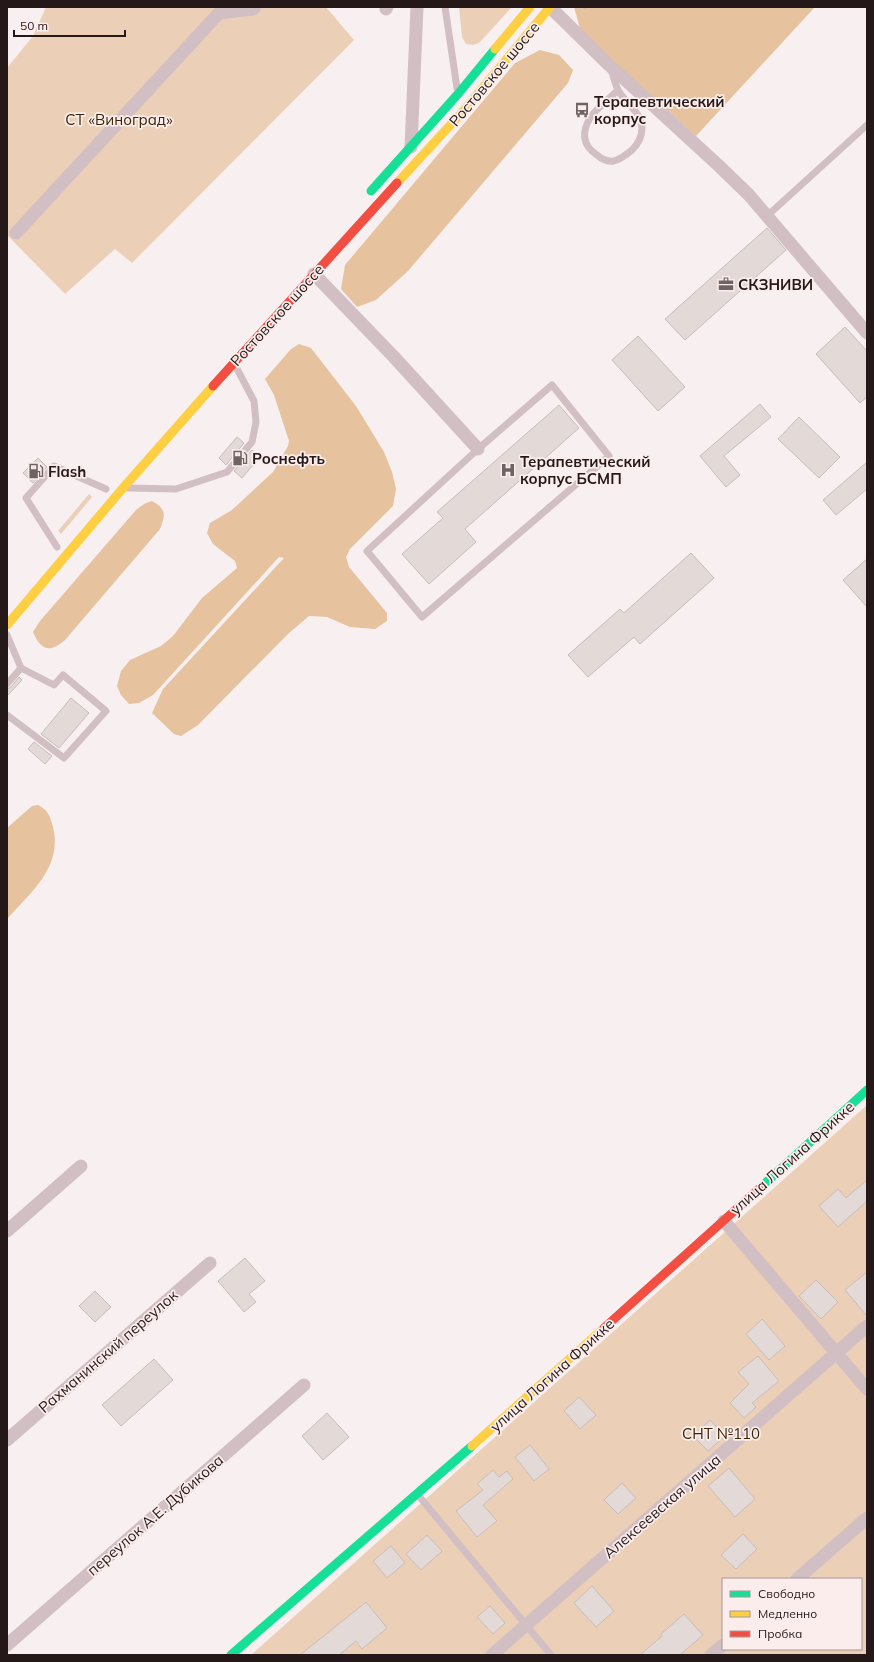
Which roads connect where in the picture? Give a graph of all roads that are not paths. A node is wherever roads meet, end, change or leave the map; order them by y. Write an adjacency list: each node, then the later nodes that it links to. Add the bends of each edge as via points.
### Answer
1 (255, 7): 6 (street)
2 (417, 7): 11 (street)
3 (445, 7): 9 (lane)
4 (530, 7): 9 (main road, Ростовское шоссе)
5 (550, 7): 7 (street); 15 (main road, Ростовское шоссе, via 466,108)
6 (217, 10): 14 (street)
7 (608, 64): 8 (lane); 13 (street, via 718,165)
8 (618, 90): 8 (lane, via 590,118 584,132 589,150 602,159 612,161 624,156 641,137 640,120)
9 (458, 94): 11 (main road, Ростовское шоссе)
10 (867, 125): 13 (lane)
11 (411, 147): 12 (main road, Ростовское шоссе)
12 (364, 199)
13 (767, 216): 16 (street)
14 (16, 233)
15 (314, 274): 17 (main road, Ростовское шоссе); 18 (street)
16 (867, 333)
17 (234, 362): 19 (main road, Ростовское шоссе); 19 (lane, via 254,401 256,422 252,442 227,472 176,490)
18 (478, 450): 18 (lane, via 367,551 422,617 609,456 552,386)
19 (123, 488): 22 (main road, Ростовское шоссе)
20 (106, 489): 21 (lane, via 54,466 26,498)
21 (57, 547)
22 (7, 625)
23 (7, 635): 24 (lane)
24 (21, 668): 25 (lane); 26 (lane, via 54,685 63,675 106,711 64,758)
25 (7, 684)
26 (7, 715)
27 (867, 1090): 29 (main road, улица Логина Фрикке)
28 (81, 1166): 30 (street)
29 (724, 1221): 33 (street); 37 (main road, улица Логина Фрикке)
30 (7, 1231)
31 (210, 1263): 36 (street, Рахманинский переулок)
32 (867, 1326): 33 (street, Алексеевская улица)
33 (836, 1353): 35 (street); 40 (street, Алексеевская улица)
34 (304, 1385): 41 (street, переулок А.Е. Дубикова)
35 (867, 1389)
36 (7, 1440)
37 (418, 1495): 40 (lane); 43 (main road, улица Логина Фрикке)
38 (867, 1518): 39 (street)
39 (798, 1578)
40 (526, 1625): 44 (street, Алексеевская улица); 45 (lane)
41 (7, 1645)
42 (722, 1646): 46 (street)
43 (231, 1655)
44 (492, 1655)
45 (551, 1655)
46 (711, 1655)

